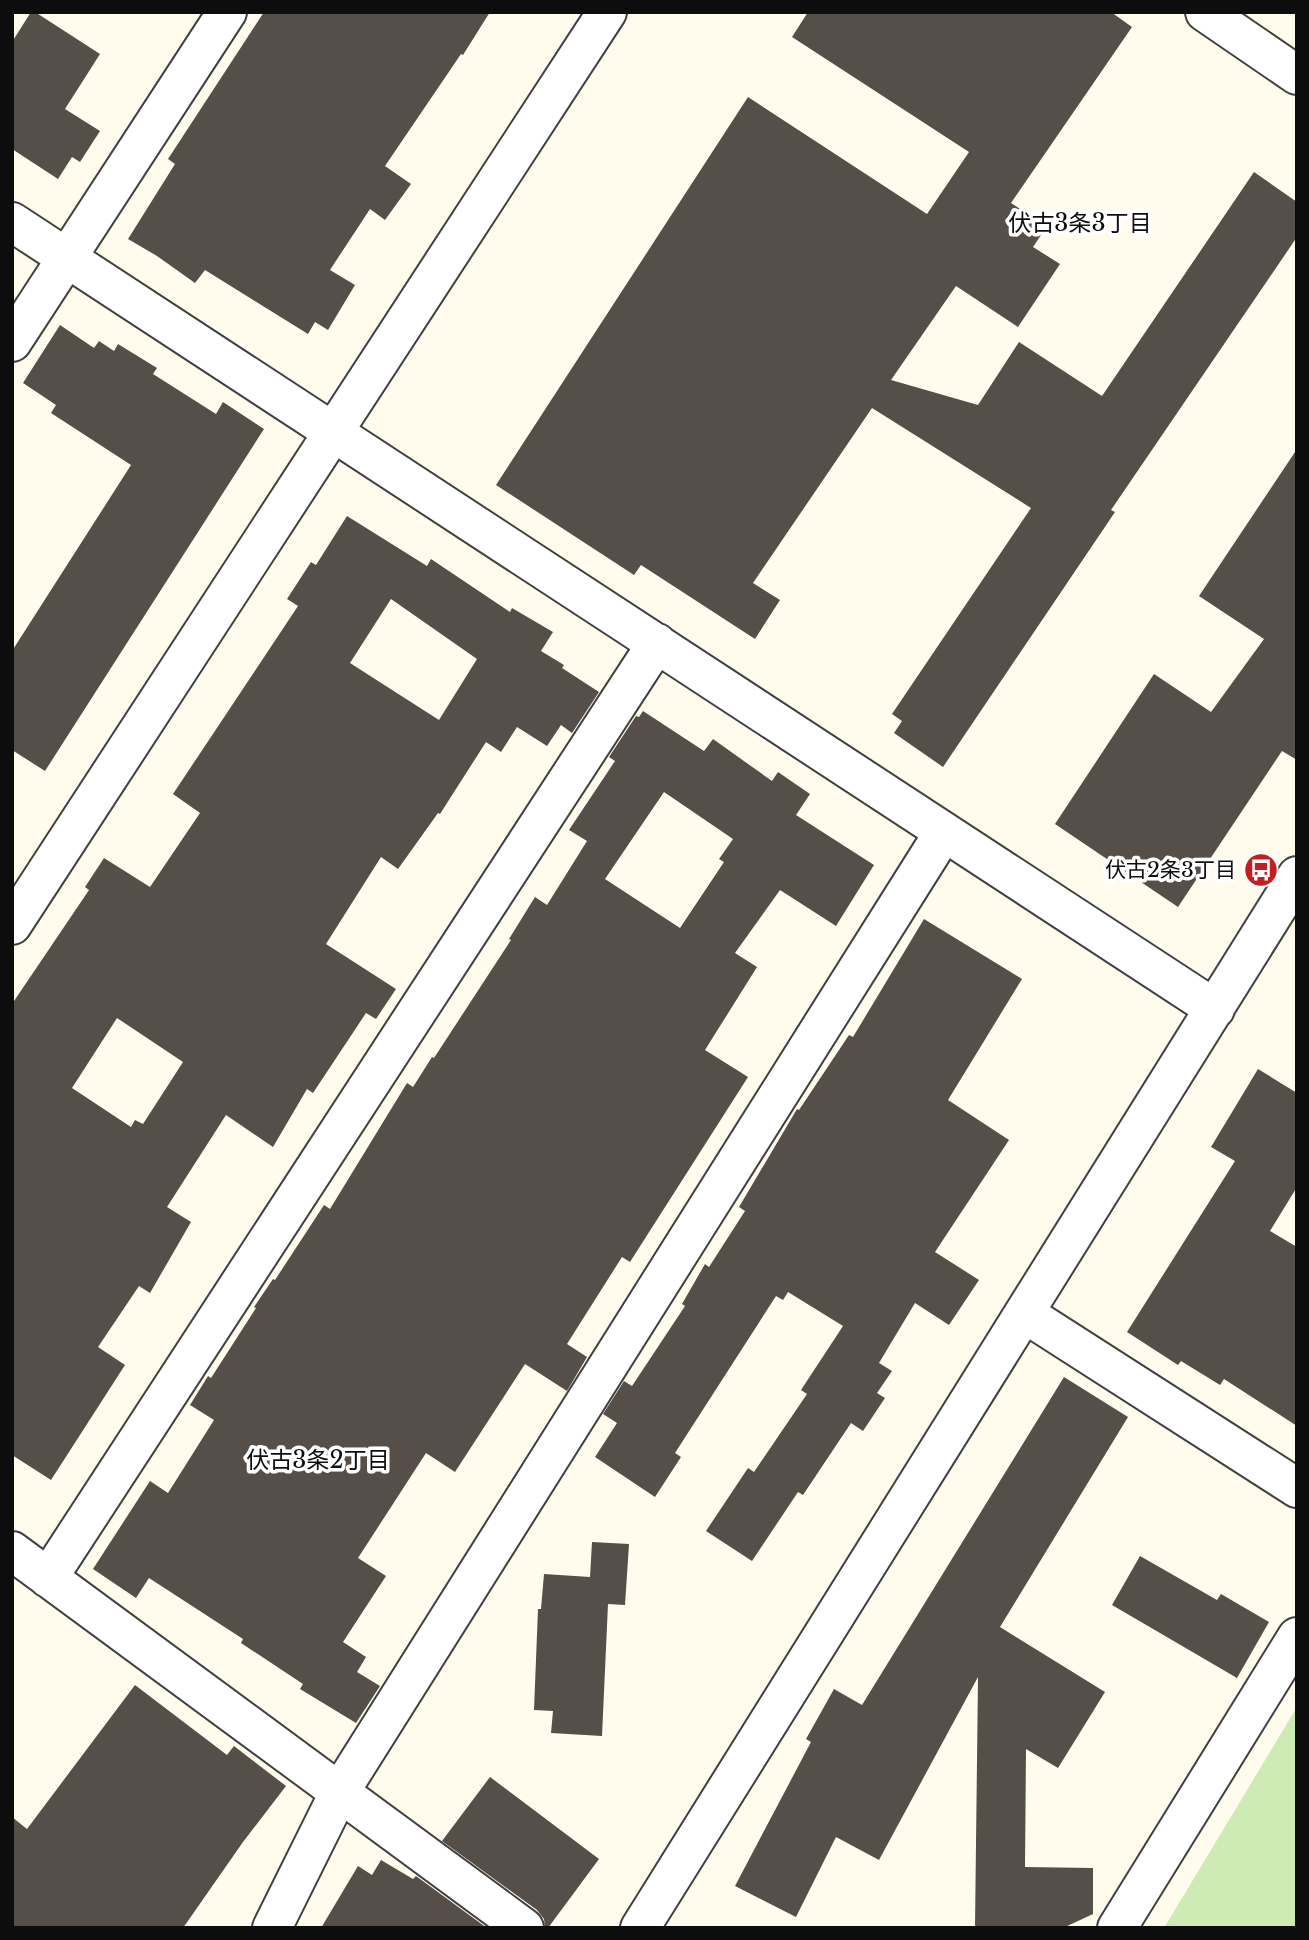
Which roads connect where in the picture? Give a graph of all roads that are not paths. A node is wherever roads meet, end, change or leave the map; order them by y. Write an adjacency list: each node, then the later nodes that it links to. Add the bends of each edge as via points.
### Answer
1 (227, 12): 6 (street)
2 (607, 12): 8 (street)
3 (1205, 12): 4 (street)
4 (1297, 75)
5 (12, 222): 6 (street)
6 (67, 258): 7 (street); 8 (street)
7 (12, 342)
8 (333, 433): 9 (street); 12 (street)
9 (657, 643): 10 (street); 17 (street)
10 (944, 832): 13 (street); 19 (street)
11 (1297, 876): 13 (street)
12 (12, 925)
13 (1215, 1009): 14 (street)
14 (1024, 1313): 15 (street); 22 (street)
15 (1297, 1488)
16 (12, 1551): 17 (street)
17 (48, 1578): 19 (street)
18 (1297, 1637): 23 (street)
19 (339, 1793): 20 (street); 21 (street)
20 (272, 1928)
21 (524, 1928)
22 (640, 1928)
23 (1117, 1928)

